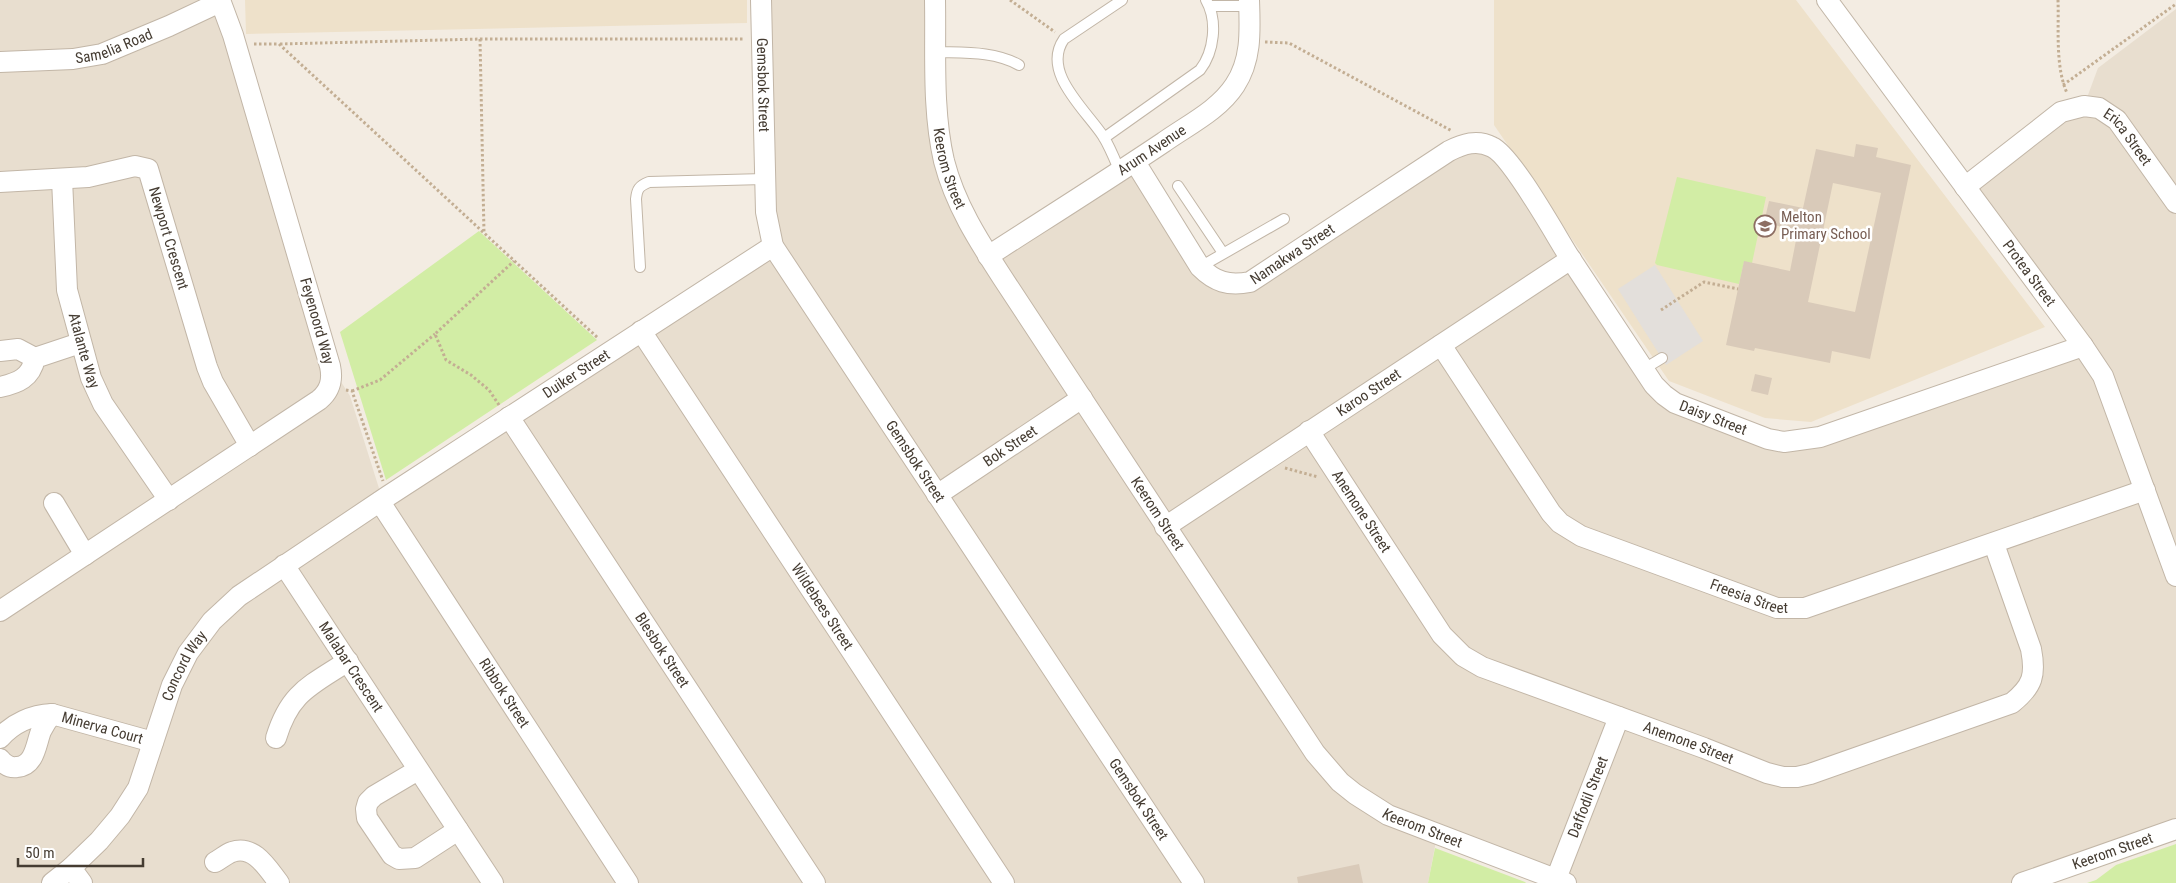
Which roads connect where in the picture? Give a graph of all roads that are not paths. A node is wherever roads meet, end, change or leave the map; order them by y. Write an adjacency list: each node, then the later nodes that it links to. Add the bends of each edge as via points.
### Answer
1 (761, 0): 15 (street, Gemsbok Street)
2 (935, 0): 8 (street, Keerom Street)
3 (1122, 0): 11 (lane, via 1064,39 1056,59 1064,83)
4 (1828, 0): 18 (street, Protea Street)
5 (220, 1): 9 (street, Samelia Road, via 102,54 73,60); 39 (street, Feyenoord Way, via 233,35 332,380 319,400)
6 (1207, 3): 7 (lane); 11 (lane, via 1212,34 1208,60 1200,70)
7 (1249, 3): 13 (street, Arum Avenue, via 1250,41 1235,85 1210,111)
8 (936, 52): 10 (lane, via 994,55); 23 (street, Keerom Street, via 939,135 944,161 965,217)
9 (0, 62)
10 (1020, 65)
11 (1104, 138): 13 (lane)
12 (1466, 144): 24 (street, Daisy Street, via 1494,147 1506,158); 26 (street, Namakwa Street, via 1449,151 1250,282 1223,284)
13 (1128, 167): 23 (street, Arum Avenue); 26 (street, Namakwa Street)
14 (62, 179): 16 (street, Newport Crescent); 28 (street, Atalante Way, via 67,290); 39 (street, Newport Crescent, via 95,176 135,166 148,168 207,366)
15 (765, 179): 21 (street, Gemsbok Street, via 766,212); 25 (lane, via 649,182 641,185 636,199)
16 (0, 182)
17 (1178, 186): 22 (lane)
18 (1965, 187): 19 (street, Erica Street, via 2061,112 2084,106 2100,108 2117,120); 30 (street, Protea Street)
19 (2176, 203)
20 (1284, 219): 22 (lane)
21 (773, 246): 27 (street, Duiker Street); 41 (street, Gemsbok Street)
22 (1223, 253): 26 (lane)
23 (988, 256): 36 (street, Keerom Street)
24 (1571, 260): 29 (street, Karoo Street); 34 (street, Daisy Street)
25 (640, 267)
26 (1200, 267)
27 (640, 331): 37 (street, Duiker Street); 69 (street, Wildebees Street)
28 (80, 343): 32 (street); 43 (street, Atalante Way, via 103,404)
29 (1441, 345): 38 (street, Karoo Street); 46 (street, Freesia Street, via 1560,523 1581,536 1757,602 1776,608 1804,608)
30 (2083, 346): 34 (street, Daisy Street, via 1820,437 1784,442 1768,439 1676,403 1664,395); 40 (street, Protea Street, via 2103,376)
31 (0, 351): 32 (street, via 18,349)
32 (35, 358): 35 (street, via 26,378)
33 (1662, 358): 34 (lane)
34 (1644, 369)
35 (0, 387)
36 (1082, 398): 41 (street, Bok Street); 45 (street, Keerom Street)
37 (509, 417): 42 (street, Duiker Street); 68 (street, Blesbok Street)
38 (1309, 431): 45 (street, Karoo Street); 53 (street, Anemone Street, via 1452,646 1482,667)
39 (250, 446): 43 (street, Feyenoord Way)
40 (2145, 490): 46 (street, Freesia Street); 49 (street, Protea Street)
41 (938, 495): 70 (street, Gemsbok Street)
42 (384, 499): 48 (street, Concord Way); 67 (street, Ribbok Street)
43 (169, 500): 47 (street, Feyenoord Way)
44 (54, 503): 47 (street)
45 (1166, 527): 63 (street, Keerom Street, via 1315,754 1340,782 1388,815)
46 (1994, 544): 53 (street, Anemone Street, via 2034,664 2034,676 2028,688 2012,703 1797,777 1767,773)
47 (85, 555): 50 (street, Feyenoord Way)
48 (284, 565): 51 (street, Malabar Crescent); 56 (street, Concord Way, via 239,596 212,621 188,654 172,685)
49 (2176, 576)
50 (1, 609)
51 (348, 660): 55 (street, via 300,693 282,720); 58 (street, Malabar Crescent)
52 (52, 714): 54 (street, Minerva Court, via 36,715 17,724); 56 (street, Minerva Court); 57 (street, Minerva Court, via 27,764 10,767)
53 (1619, 717): 63 (street, Daffodil Street)
54 (0, 738)
55 (276, 738)
56 (153, 742): 62 (street, Concord Way, via 138,788)
57 (0, 759)
58 (418, 770): 60 (street, Malabar Crescent); 60 (street, via 374,796 368,802 367,818 392,855 399,859 415,858)
59 (2176, 829): 71 (street, Keerom Street)
60 (458, 830): 66 (street, Malabar Crescent)
61 (215, 862): 65 (street, via 234,851 252,854 262,861)
62 (76, 876): 64 (street, Concord Way)
63 (1561, 881)
64 (52, 883)
65 (279, 883)
66 (493, 883)
67 (628, 883)
68 (815, 883)
69 (1004, 883)
70 (1194, 883)
71 (2022, 883)

